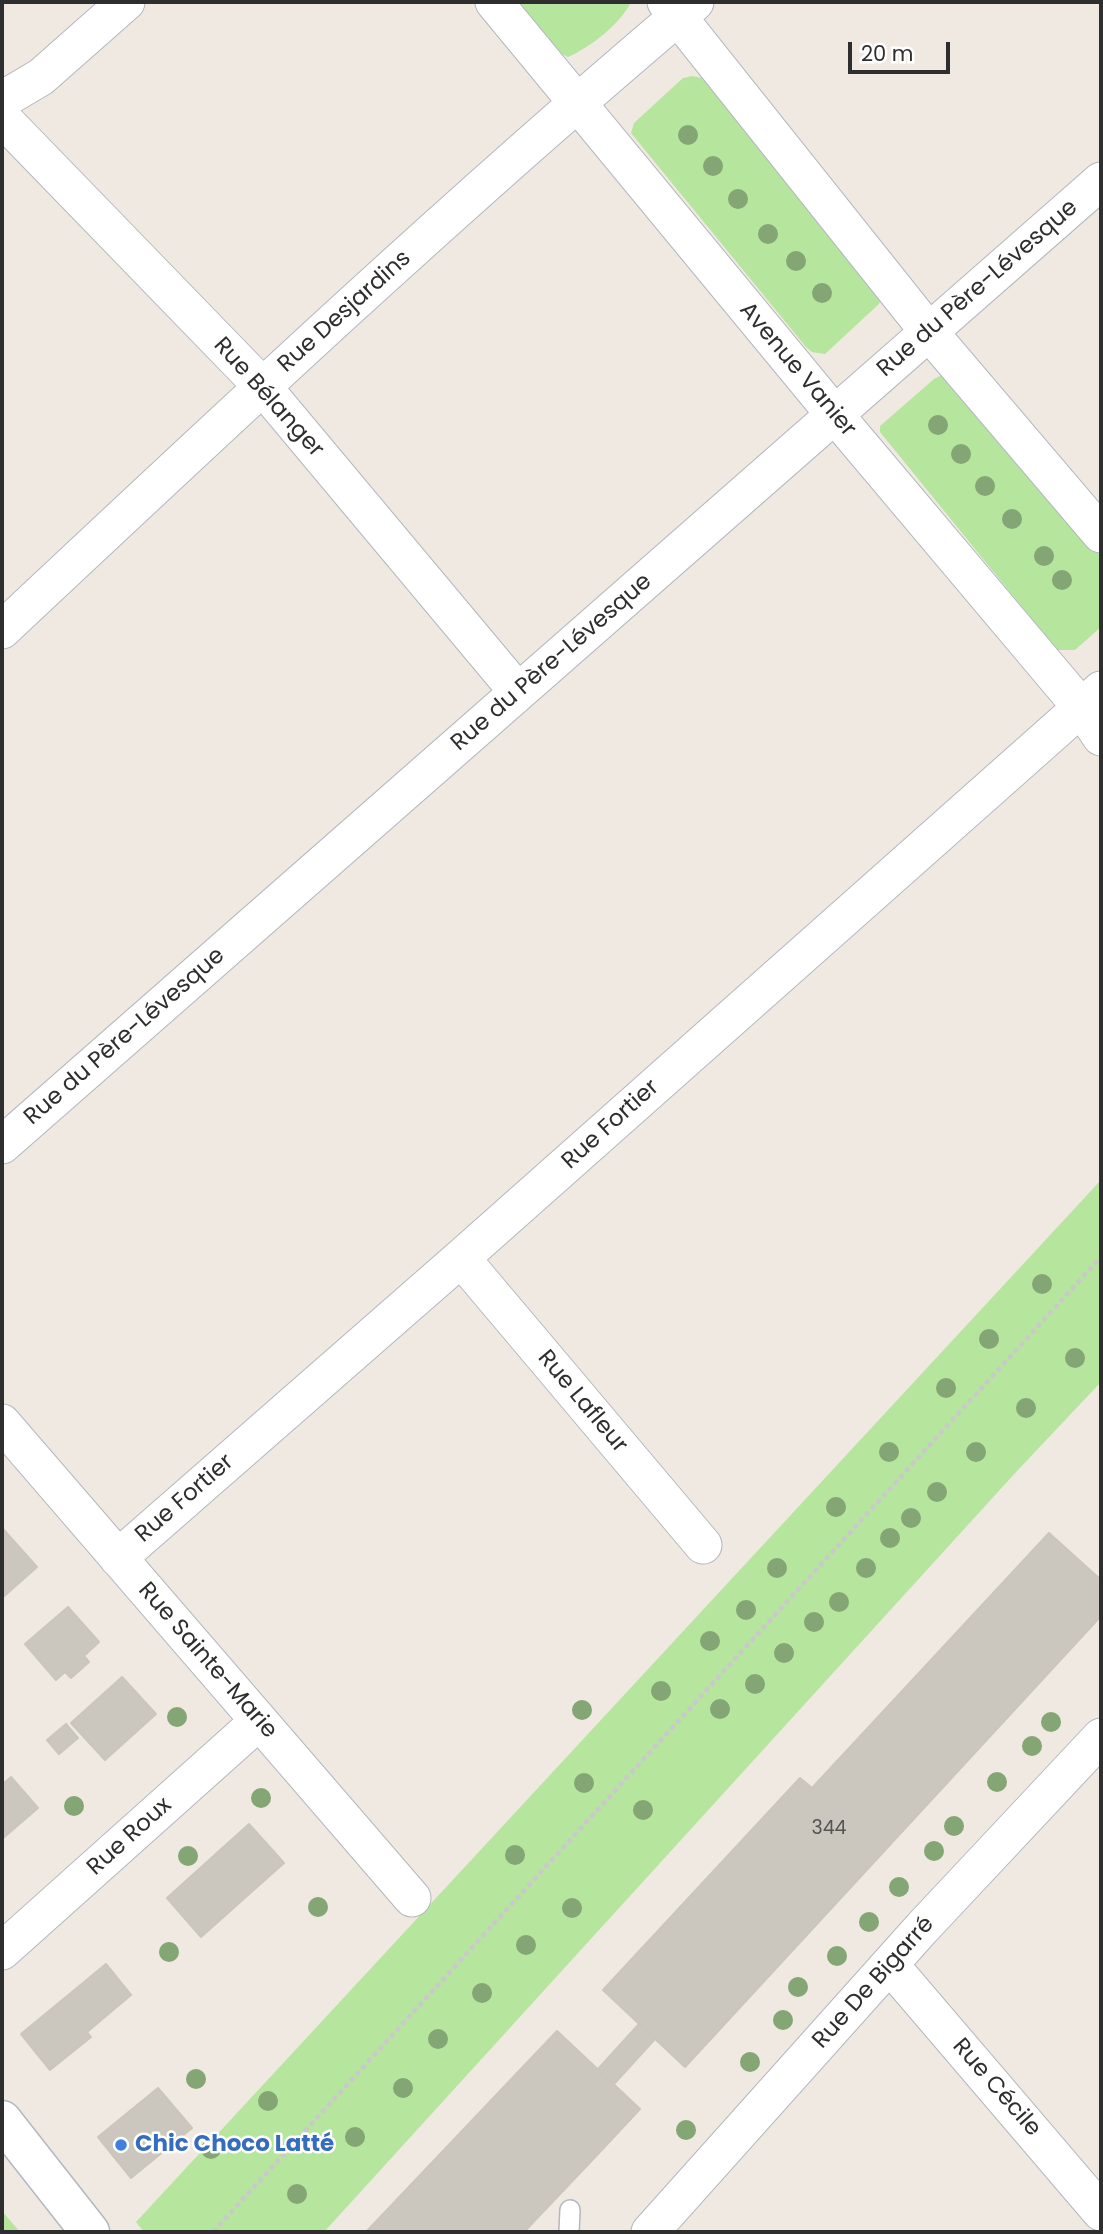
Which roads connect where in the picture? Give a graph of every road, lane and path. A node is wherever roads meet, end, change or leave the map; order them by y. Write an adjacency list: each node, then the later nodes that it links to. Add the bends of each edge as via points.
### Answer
1 (126, 2): 4 (street, via 40,77)
2 (494, 2): 5 (street, Avenue Vanier)
3 (680, 7): 5 (street, Rue Desjardins); 8 (street)
4 (2, 100)
5 (577, 103): 9 (street, Rue Desjardins); 10 (street, Avenue Vanier)
6 (2, 118): 9 (street, Rue Bélanger)
7 (1101, 181): 8 (street, Rue du Père-Lévesque)
8 (929, 332): 10 (street, Rue du Père-Lévesque); 11 (street)
9 (262, 387): 12 (street, Rue Desjardins); 13 (street, Rue Bélanger)
10 (835, 415): 13 (street, Rue du Père-Lévesque); 14 (street, Avenue Vanier)
11 (1101, 534)
12 (2, 630)
13 (518, 692): 16 (street, Rue du Père-Lévesque)
14 (1091, 699): 15 (street, Avenue Vanier); 18 (street, Rue Fortier)
15 (1101, 737)
16 (2, 1145)
17 (1101, 1257): 31 (path)
18 (461, 1258): 20 (street, Rue Lafleur); 21 (street, Rue Fortier)
19 (2, 1423): 21 (street, Rue Sainte-Marie)
20 (703, 1545)
21 (118, 1558): 22 (street, Rue Sainte-Marie)
22 (258, 1722): 24 (street, Rue Sainte-Marie); 25 (street, Rue Roux)
23 (1101, 1737): 26 (street, Rue De Bigarré)
24 (412, 1898)
25 (2, 1951)
26 (890, 1965): 29 (street, Rue Cécile); 33 (street, Rue De Bigarré)
27 (2, 2120): 30 (street)
28 (570, 2210): 32 (lane)
29 (1101, 2212)
30 (90, 2232)
31 (213, 2232)
32 (569, 2232)
33 (650, 2232)

